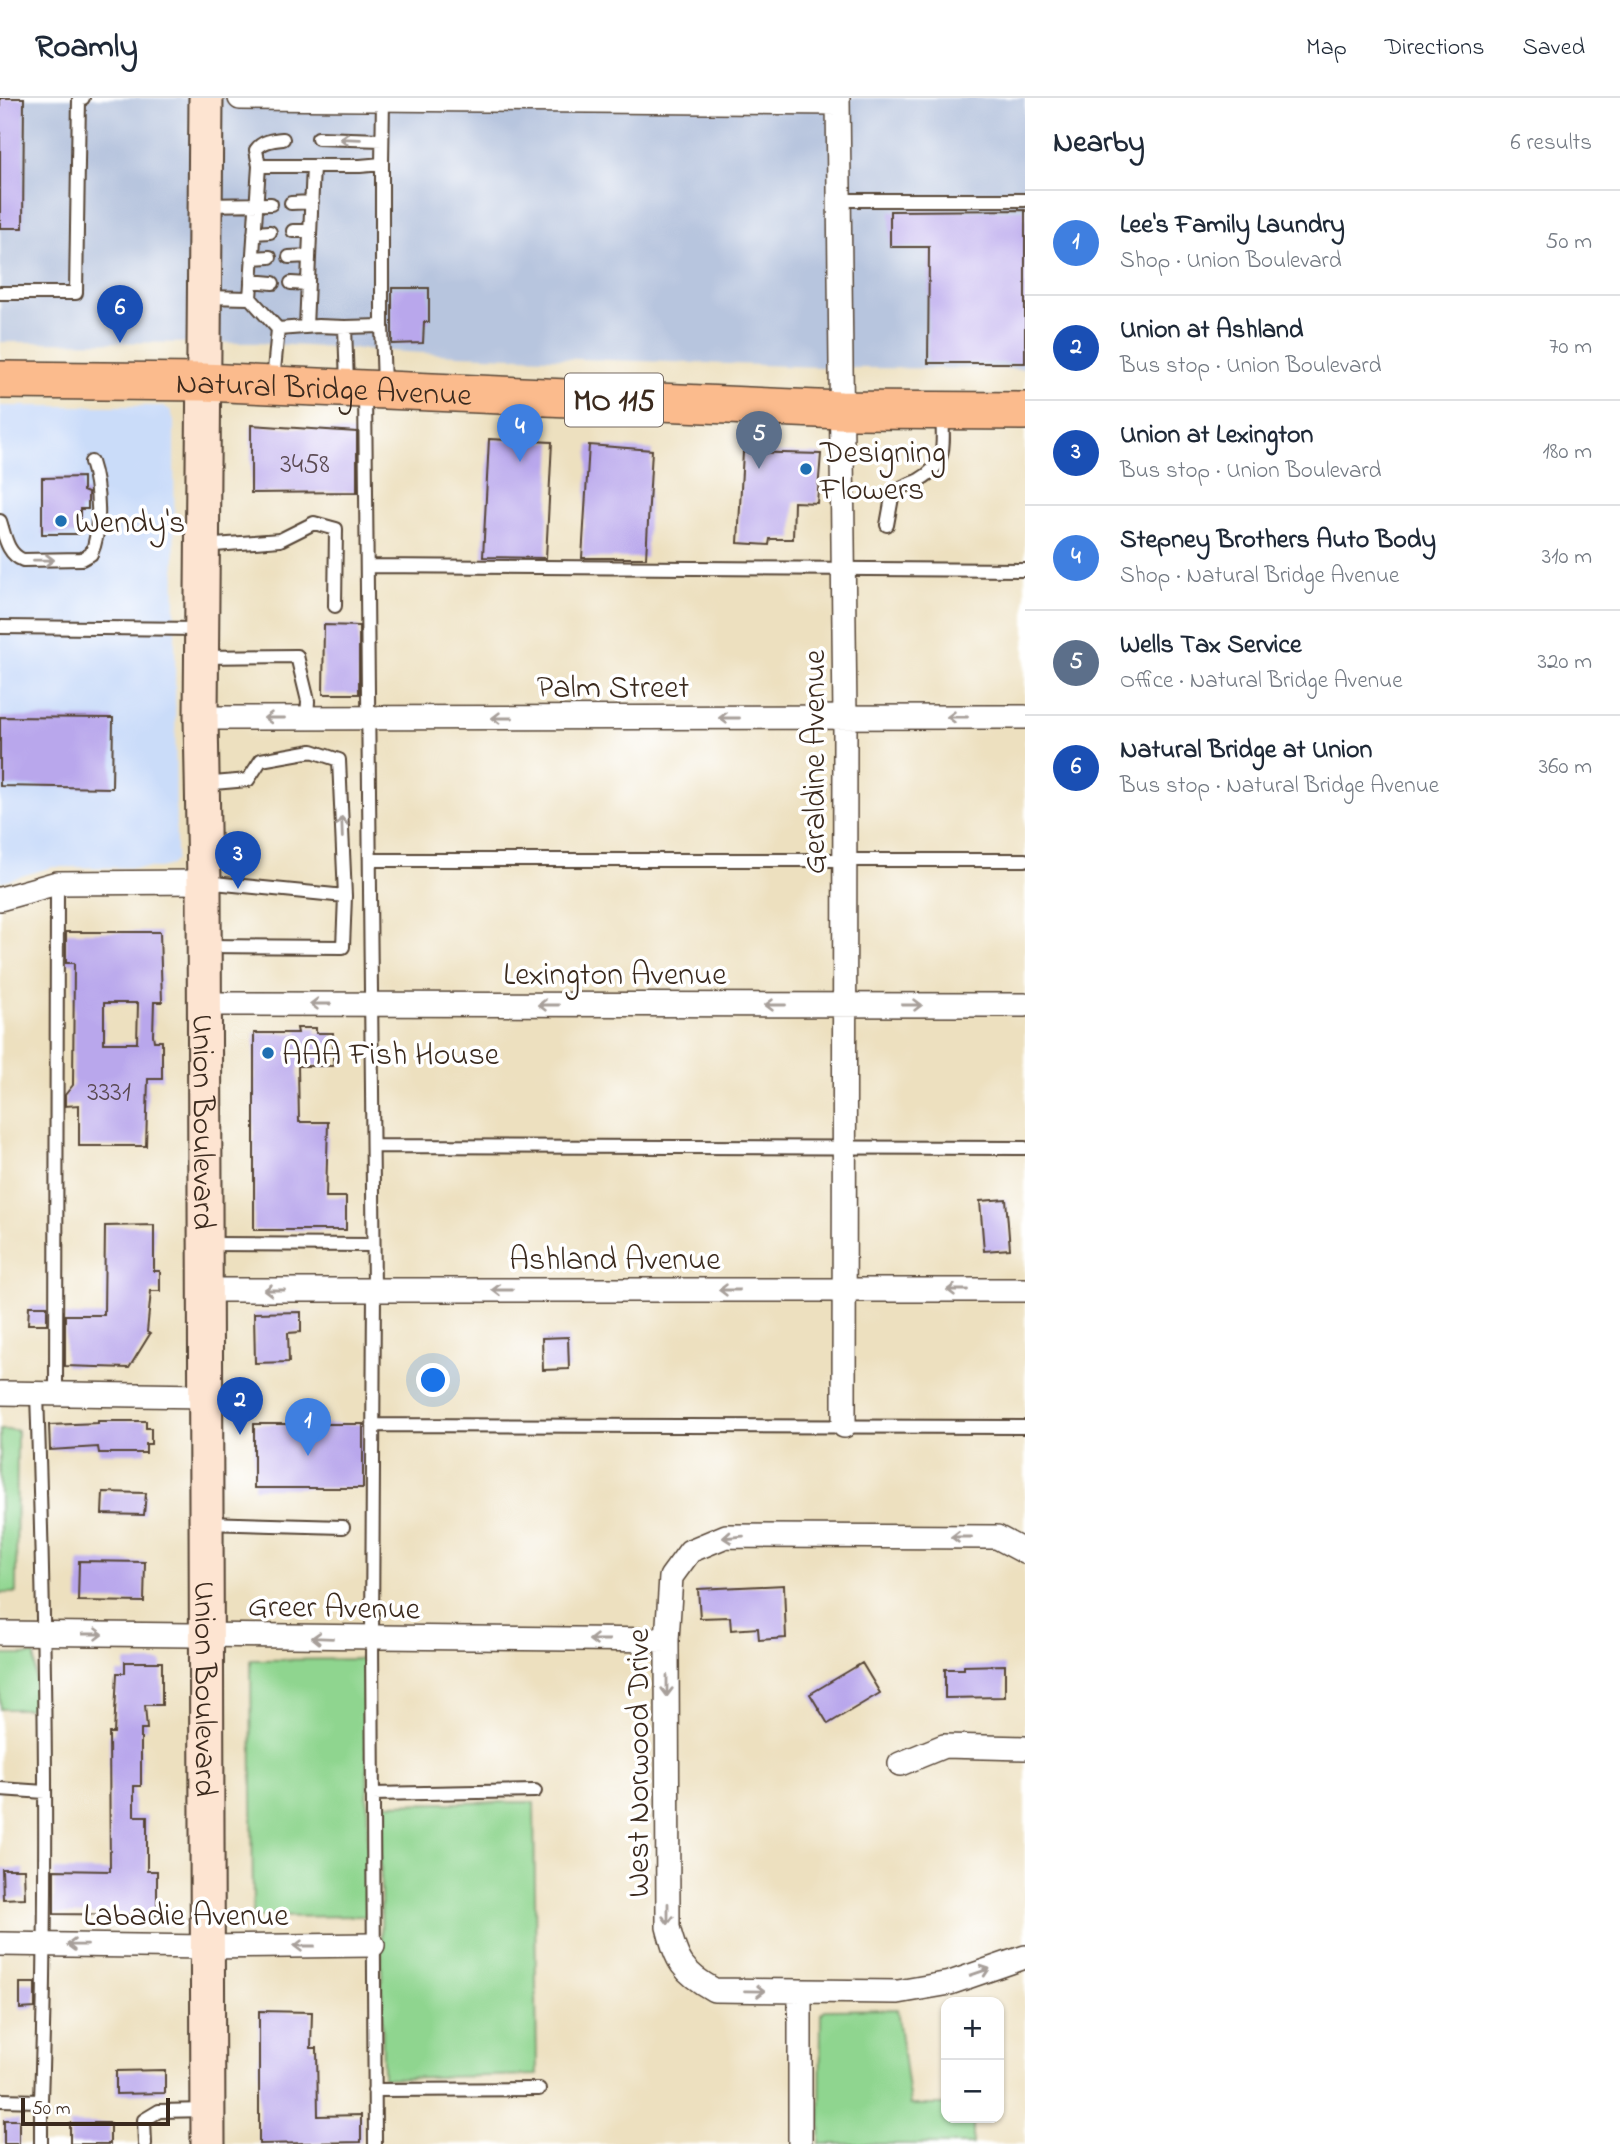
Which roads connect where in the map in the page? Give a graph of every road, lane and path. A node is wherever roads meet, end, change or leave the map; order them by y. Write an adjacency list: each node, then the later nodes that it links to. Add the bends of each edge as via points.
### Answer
1 (83, 98): 31 (lane, via 79,98 76,293)
2 (206, 98): 17 (main road, Union Boulevard)
3 (240, 98): 4 (street)
4 (383, 99): 5 (street); 8 (lane)
5 (838, 100): 12 (street, Geraldine Avenue)
6 (317, 138): 8 (lane, one-way to 6)
7 (283, 139): 10 (lane, via 259,145)
8 (382, 140): 9 (lane)
9 (382, 164): 11 (lane); 34 (lane)
10 (259, 166): 11 (lane); 18 (lane)
11 (313, 166): 14 (lane)
12 (839, 200): 13 (lane); 42 (street, Geraldine Avenue)
13 (1025, 200)
14 (312, 202): 15 (lane); 20 (lane)
15 (291, 203)
16 (271, 204): 18 (lane)
17 (205, 205): 18 (lane); 32 (main road, Union Boulevard)
18 (256, 205): 22 (lane)
19 (293, 231): 20 (lane)
20 (310, 231): 23 (lane)
21 (270, 232): 22 (lane)
22 (254, 233): 26 (lane)
23 (309, 256): 25 (lane); 30 (lane)
24 (270, 257): 26 (lane)
25 (289, 257)
26 (252, 258): 27 (lane)
27 (251, 281): 28 (lane); 33 (lane)
28 (273, 282)
29 (291, 284): 30 (lane)
30 (308, 284): 35 (lane)
31 (0, 293)
32 (204, 297): 33 (lane); 39 (main road, Union Boulevard)
33 (250, 298): 37 (lane)
34 (382, 326): 36 (lane); 41 (lane)
35 (306, 327): 36 (lane); 37 (lane)
36 (345, 327): 41 (lane)
37 (278, 329): 40 (lane)
38 (0, 380): 39 (main road, Natural Bridge Avenue / MO 115)
39 (203, 382): 40 (main road, Natural Bridge Avenue / MO 115); 48 (main road, Union Boulevard)
40 (273, 385): 41 (main road, Natural Bridge Avenue / MO 115)
41 (365, 389): 42 (main road, Natural Bridge Avenue / MO 115); 49 (lane)
42 (841, 410): 43 (main road, Natural Bridge Avenue / MO 115); 50 (street, Geraldine Avenue)
43 (942, 410): 44 (main road, Natural Bridge Avenue / MO 115); 47 (lane, via 940,460 931,472 893,492)
44 (1025, 411)
45 (91, 462): 46 (lane, one-way to 45, via 10,550 23,560 82,559 91,554 97,542 96,475)
46 (0, 521)
47 (887, 525)
48 (202, 546): 52 (lane, via 280,540 314,523 336,529); 54 (main road, Union Boulevard)
49 (367, 566): 50 (lane); 58 (lane)
50 (843, 570): 51 (lane); 59 (street, Geraldine Avenue)
51 (1025, 570)
52 (334, 606)
53 (0, 626): 54 (lane)
54 (201, 643): 56 (main road, Union Boulevard); 57 (lane, via 297,656 308,701)
55 (1025, 717): 59 (street, Palm Street, one-way to 59)
56 (201, 718): 57 (street, Palm Street, one-way to 56); 60 (main road, Union Boulevard)
57 (307, 718): 58 (street, Palm Street)
58 (369, 718): 59 (street, Palm Street, one-way to 58); 61 (lane)
59 (845, 718): 62 (street, Geraldine Avenue)
60 (202, 784): 64 (main road, Union Boulevard); 66 (lane, one-way to 60, via 339,760 312,751 274,757 261,760 248,780)
61 (370, 860): 62 (lane); 70 (lane)
62 (844, 860): 63 (lane); 72 (street, Geraldine Avenue)
63 (1025, 860)
64 (204, 882): 65 (street); 66 (lane); 68 (main road, Union Boulevard)
65 (57, 883): 67 (street); 83 (lane)
66 (345, 896): 68 (lane, via 343,947)
67 (0, 899)
68 (204, 946): 69 (main road, Union Boulevard)
69 (204, 1004): 70 (street, Lexington Avenue, one-way to 69); 76 (main road, Union Boulevard)
70 (371, 1004): 72 (street, Lexington Avenue, one-way to 70); 73 (lane)
71 (1025, 1004): 72 (street, Lexington Avenue, one-way to 71)
72 (844, 1005): 74 (street, Geraldine Avenue)
73 (373, 1146): 74 (lane); 77 (lane)
74 (844, 1148): 75 (lane); 80 (street, Geraldine Avenue)
75 (1025, 1148)
76 (205, 1244): 77 (lane); 78 (main road, Union Boulevard)
77 (373, 1245): 79 (lane)
78 (205, 1290): 79 (street, Ashland Avenue, one-way to 78); 84 (main road, Union Boulevard)
79 (374, 1290): 80 (street, Ashland Avenue, one-way to 79); 85 (lane)
80 (844, 1290): 81 (street, Ashland Avenue, one-way to 80); 86 (street, Geraldine Avenue)
81 (1025, 1290)
82 (0, 1393): 83 (street)
83 (46, 1394): 84 (street); 92 (lane)
84 (205, 1396): 88 (main road, Union Boulevard)
85 (373, 1425): 86 (lane); 94 (lane)
86 (844, 1426): 87 (lane)
87 (1025, 1427)
88 (206, 1523): 89 (lane); 93 (main road, Union Boulevard)
89 (343, 1527)
90 (1025, 1552): 95 (street, West Norwood Drive, one-way to 95, via 997,1537 726,1536 691,1551 671,1577)
91 (0, 1633): 92 (street, Greer Avenue)
92 (44, 1634): 93 (street, Greer Avenue, one-way to 93); 100 (lane)
93 (206, 1634): 94 (street, Greer Avenue, one-way to 93); 105 (main road, Union Boulevard)
94 (372, 1639): 95 (street, Greer Avenue, one-way to 94); 101 (lane)
95 (667, 1640): 107 (street, West Norwood Drive, one-way to 107, via 668,1927 674,1953 690,1977 714,1990)
96 (1025, 1748): 97 (street, via 944,1746)
97 (900, 1764)
98 (0, 1789): 100 (lane)
99 (535, 1791): 101 (lane)
100 (45, 1792): 103 (lane)
101 (372, 1794): 104 (lane)
102 (0, 1944): 103 (street, Labadie Avenue)
103 (47, 1944): 105 (street, Labadie Avenue, one-way to 103); 111 (lane)
104 (373, 1945): 105 (street, Labadie Avenue, one-way to 105); 109 (lane)
105 (207, 1947): 112 (main road, Union Boulevard)
106 (1025, 1957): 107 (street, one-way to 106, via 898,1992 950,1983)
107 (800, 1991): 117 (street)
108 (539, 2089): 109 (lane)
109 (374, 2090): 116 (lane)
110 (0, 2100): 111 (lane)
111 (41, 2101): 113 (lane)
112 (208, 2110): 114 (lane, via 159,2111 144,2120); 115 (main road, Union Boulevard)
113 (41, 2144)
114 (145, 2144)
115 (208, 2144)
116 (375, 2144)
117 (800, 2144)

